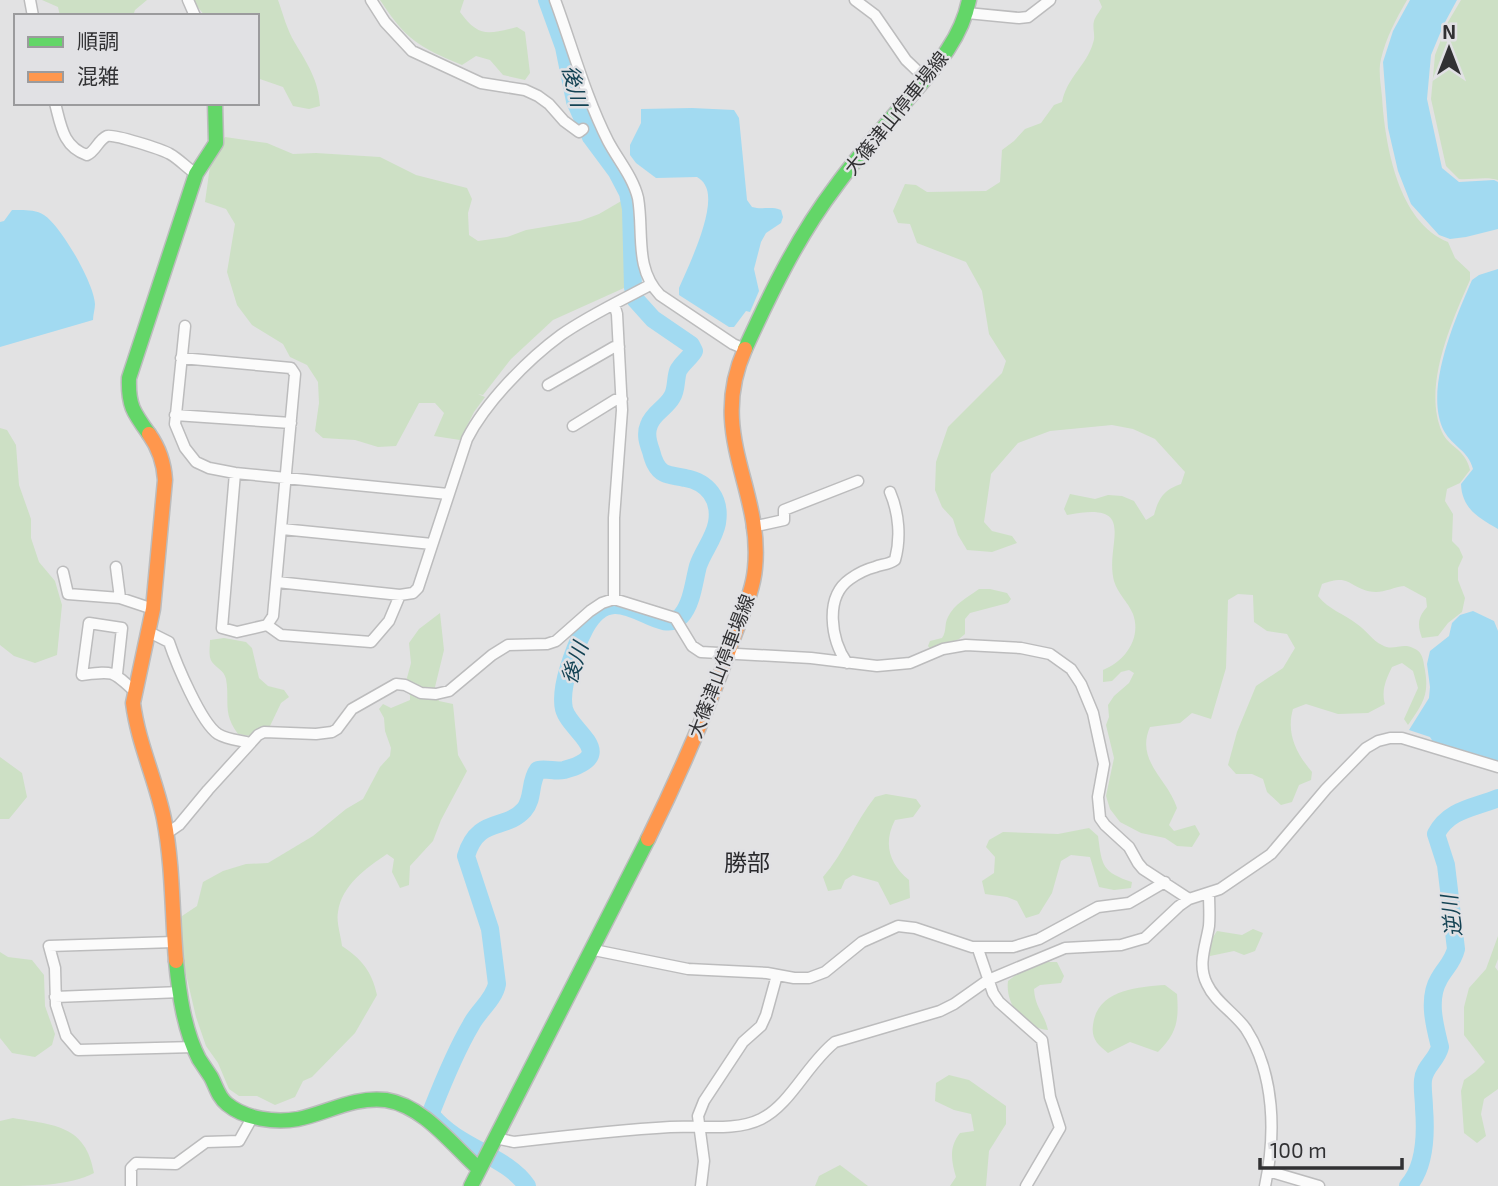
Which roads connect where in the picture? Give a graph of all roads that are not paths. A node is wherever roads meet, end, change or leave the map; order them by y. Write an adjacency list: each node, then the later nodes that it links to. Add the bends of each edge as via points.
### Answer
1 (371, 0): 9 (street, via 412,51 481,83 525,90 549,104 573,129)
2 (555, 0): 11 (street, via 608,141 637,197 642,262)
3 (855, 0): 6 (street, via 875,15 906,60)
4 (1050, 0): 5 (street, via 1019,19)
5 (968, 6): 6 (street, 大篠津山停車場線, via 958,34)
6 (926, 79): 15 (street, 大篠津山停車場線, via 822,203)
7 (55, 105): 10 (street, via 62,132 79,152 87,155 108,136 117,136 169,153)
8 (215, 105): 10 (street, via 216,144)
9 (583, 129)
10 (196, 174): 36 (street, via 129,378 128,400 155,443 165,480)
11 (650, 285): 12 (street); 15 (street)
12 (614, 304): 14 (street); 26 (street, via 562,334 488,406 467,439)
13 (185, 326): 16 (street)
14 (619, 347): 17 (street); 18 (street)
15 (745, 349): 27 (street, 大篠津山停車場線, via 729,403)
16 (181, 358): 19 (street); 20 (street, via 291,368 295,374)
17 (548, 386)
18 (622, 399): 21 (street); 35 (street)
19 (175, 415): 20 (street); 22 (street, via 181,440 196,462)
20 (291, 423): 23 (street)
21 (573, 426)
22 (235, 473): 23 (street); 37 (street, via 222,628 237,632)
23 (286, 477): 26 (street); 28 (street)
24 (858, 481): 27 (street, via 784,510 784,520)
25 (890, 492): 40 (street, via 898,539 895,560 850,579 835,603 834,629)
26 (448, 494): 29 (street)
27 (752, 527): 39 (street, 大篠津山停車場線, via 752,584)
28 (282, 529): 29 (street); 32 (street)
29 (432, 544): 33 (street, via 418,588)
30 (116, 567): 34 (street)
31 (63, 572): 34 (street, via 68,594)
32 (276, 582): 33 (street); 37 (street, via 273,616)
33 (400, 595): 37 (street, via 389,621 371,642 281,635)
34 (120, 598): 36 (street)
35 (614, 599): 39 (street, via 677,621 696,650); 43 (street, via 590,611 556,641 508,645 449,691 421,693 396,684 352,709 332,732 264,732)
36 (153, 608): 38 (street)
37 (267, 625)
38 (149, 632): 42 (street); 43 (street, via 169,642 208,726 225,737)
39 (728, 652): 40 (street); 51 (street, 大篠津山停車場線, via 671,790)
40 (847, 663): 46 (street, via 910,663 943,649 975,645 1035,649 1060,660 1081,684 1096,723 1104,764 1100,817 1129,846 1143,869)
41 (117, 674): 41 (street, via 82,675 89,623 122,628); 42 (street)
42 (134, 691): 45 (street, via 135,718)
43 (250, 743): 45 (street)
44 (1498, 767): 47 (street, via 1402,738 1378,741 1356,756 1271,854)
45 (166, 834): 49 (street)
46 (1165, 882): 48 (street); 50 (street, via 1129,903 1094,909 1026,944)
47 (1209, 893): 48 (street); 61 (street, via 1204,975 1212,993 1245,1029 1268,1081)
48 (1189, 899): 53 (street, via 1133,943 1065,948)
49 (174, 942): 54 (street); 55 (street, via 49,946 55,968)
50 (978, 948): 52 (street, via 898,926 862,942 817,976); 53 (street)
51 (594, 950): 52 (street, via 688,969); 59 (street, 大篠津山停車場線)
52 (777, 975): 58 (street, via 761,1026 743,1042 716,1081 698,1116)
53 (988, 980): 58 (street, via 940,1011 835,1042 761,1119 730,1126); 65 (street, via 999,1002 1041,1040 1050,1097 1060,1126)
54 (181, 992): 55 (street); 56 (street)
55 (54, 997): 56 (street, via 66,1036 78,1050)
56 (195, 1047): 57 (street, via 219,1096 237,1111)
57 (253, 1116): 60 (street, via 287,1121 359,1100 383,1099 412,1110); 62 (street, via 239,1141 206,1142 176,1164 136,1163 131,1168)
58 (698, 1126): 59 (street); 64 (street, via 704,1161)
59 (493, 1143): 60 (street, 大篠津山停車場線)
60 (481, 1166): 63 (street, 大篠津山停車場線)
61 (1268, 1171): 66 (street); 67 (street)
62 (131, 1186)
63 (471, 1186)
64 (701, 1186)
65 (1026, 1186)
66 (1265, 1186)
67 (1319, 1186)

